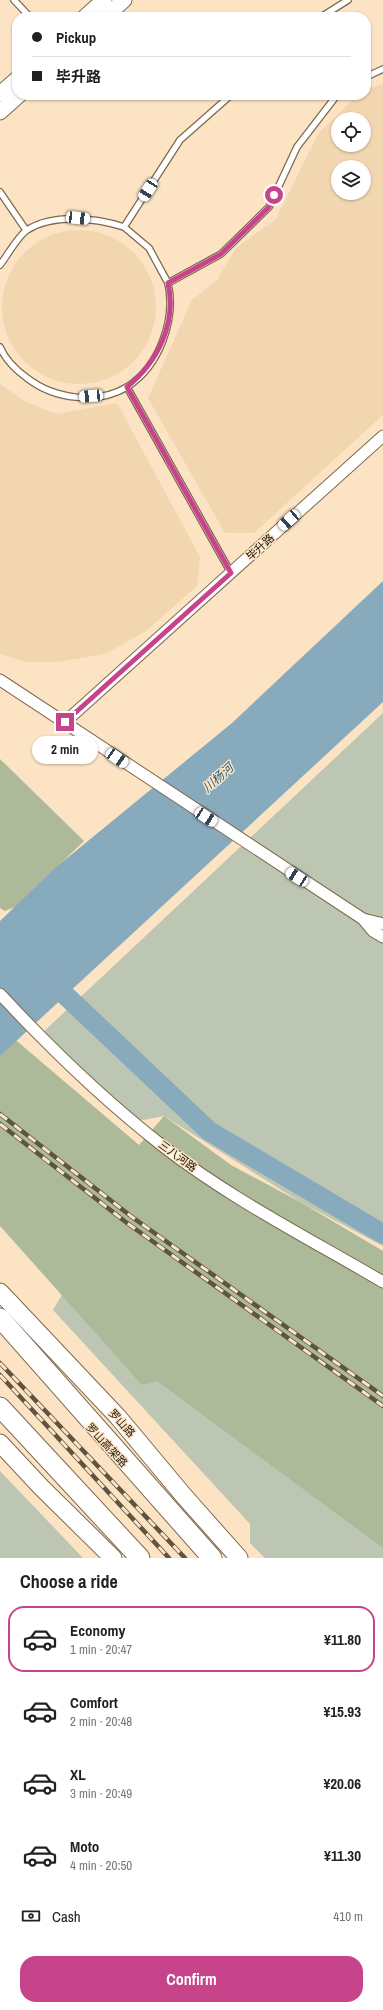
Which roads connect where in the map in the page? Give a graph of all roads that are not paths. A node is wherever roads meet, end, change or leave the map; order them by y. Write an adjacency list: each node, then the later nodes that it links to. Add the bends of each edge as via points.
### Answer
1 (14, 0): 5 (lane)
2 (104, 0): 6 (main road)
3 (124, 0): 7 (main road)
4 (348, 0): 8 (lane)
5 (25, 12)
6 (91, 12)
7 (111, 12)
8 (329, 12)
9 (383, 69): 10 (lane)
10 (371, 75)
11 (12, 83): 12 (main road)
12 (0, 94)
13 (13, 100): 16 (main road)
14 (225, 100): 18 (lane, via 180,140)
15 (333, 100): 21 (lane, via 297,147 269,207 221,254)
16 (0, 112)
17 (0, 192): 19 (lane)
18 (124, 227): 19 (lane, via 106,221 78,218 49,222); 21 (lane, via 149,248)
19 (26, 230): 20 (lane)
20 (0, 264)
21 (168, 283): 23 (lane, via 171,297 166,335 142,375)
22 (0, 346): 23 (lane, via 16,370 38,387 58,395 101,396)
23 (127, 387): 25 (lane)
24 (383, 436): 25 (street, 毕升路)
25 (231, 573): 27 (street, 毕升路)
26 (0, 680): 27 (street)
27 (65, 722): 28 (street, via 270,860 363,920)
28 (381, 928)
29 (0, 994): 30 (street, 三八河路, via 39,1036 118,1109 164,1147 197,1171)
30 (383, 1282)
31 (0, 1292): 42 (main road, 罗山路, via 118,1417)
32 (0, 1318): 38 (highway)
33 (0, 1333): 38 (highway, 罗山高架路)
34 (0, 1407): 36 (highway)
35 (0, 1411): 36 (highway)
36 (20, 1430): 40 (highway)
37 (0, 1443): 39 (main road)
38 (133, 1470): 41 (highway, 罗山高架路)
39 (112, 1558)
40 (140, 1558)
41 (212, 1558)
42 (239, 1558)

